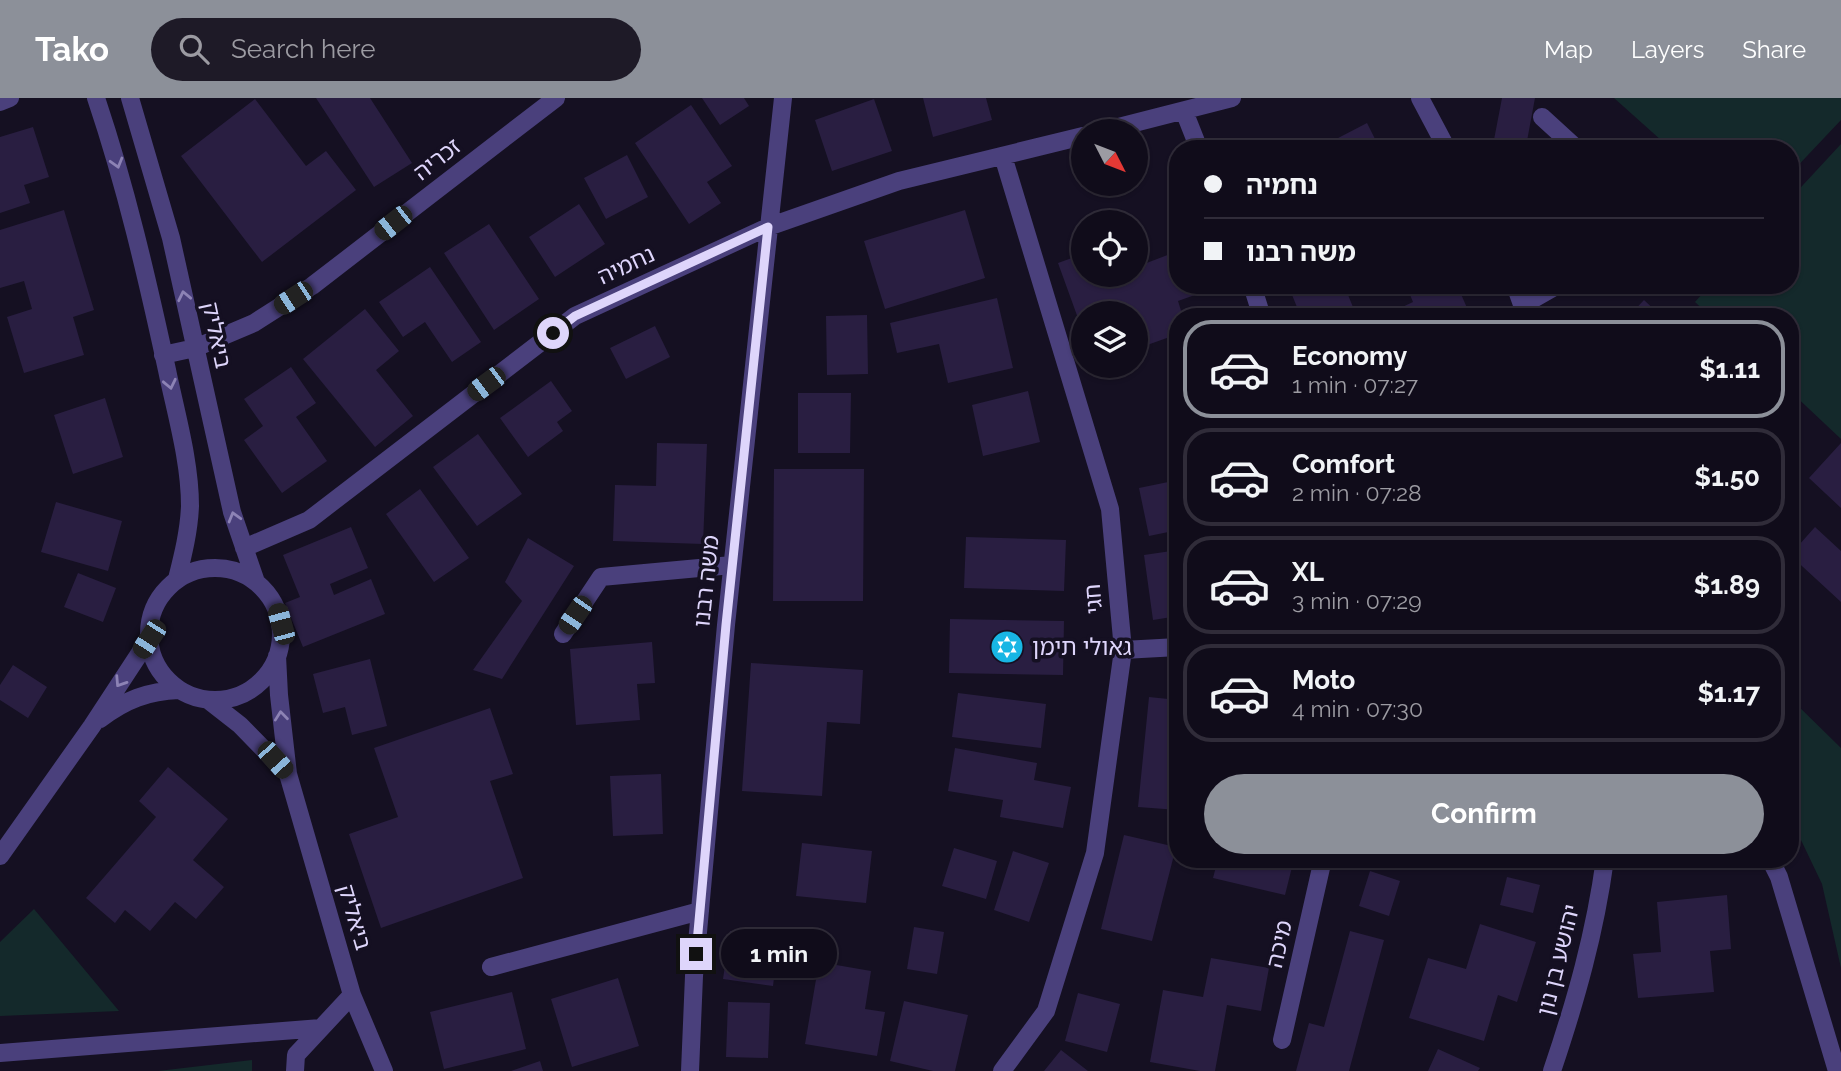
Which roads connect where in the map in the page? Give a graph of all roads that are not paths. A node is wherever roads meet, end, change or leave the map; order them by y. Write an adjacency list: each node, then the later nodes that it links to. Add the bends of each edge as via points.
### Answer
1 (10, 98): 8 (street)
2 (96, 98): 21 (street, one-way to 21, via 140,246)
3 (130, 98): 20 (street, ביאליק, one-way to 3, via 171,238)
4 (556, 98): 20 (street, זכריה, via 312,286 254,323)
5 (783, 98): 17 (street, משה רבנו)
6 (1232, 98): 9 (street)
7 (1420, 98): 14 (street)
8 (0, 102)
9 (1184, 111): 11 (street); 13 (street)
10 (1542, 117): 15 (street)
11 (1148, 120)
12 (1071, 139): 16 (street, נחמיה)
13 (1195, 140)
14 (1442, 140)
15 (1567, 140)
16 (1003, 156): 17 (street, נחמיה, via 900,181); 29 (street, חגי, via 1110,509)
17 (768, 227): 22 (street, נחמיה, via 575,316 309,520); 23 (street, משה רבנו)
18 (1547, 294): 19 (street)
19 (1529, 308)
20 (195, 348): 21 (street, זכריה); 22 (street, ביאליק, one-way to 20)
21 (163, 355): 24 (street, one-way to 24, via 190,506)
22 (244, 548): 25 (street, ביאליק)
23 (732, 565): 26 (street, via 601,577); 39 (street, משה רבנו)
24 (177, 579): 25 (street, via 192,571 226,568); 27 (street, via 152,612)
25 (256, 582): 30 (street, via 268,594 281,624)
26 (563, 634)
27 (149, 639): 31 (street, via 155,663); 33 (street, one-way to 33)
28 (1169, 647): 29 (street)
29 (1123, 650): 48 (street, חגי, via 1095,853 1046,1011)
30 (277, 656): 32 (street, via 257,685 226,699); 34 (street, ביאליק, one-way to 30)
31 (179, 690): 32 (street); 33 (street, via 138,696)
32 (208, 700): 34 (street, ביאליק, via 240,724)
33 (92, 726): 35 (street)
34 (288, 774): 41 (street, ביאליק)
35 (0, 856)
36 (1322, 868): 43 (street, מיכה)
37 (1604, 868): 49 (street, יהושע בן נון, via 1578,995)
38 (1774, 868): 50 (street)
39 (700, 911): 40 (street); 47 (street, משה רבנו)
40 (491, 967)
41 (352, 995): 42 (street); 46 (street, ביאליק)
42 (321, 1028): 44 (street); 45 (street, via 296,1055)
43 (1282, 1040)
44 (0, 1053)
45 (295, 1071)
46 (384, 1071)
47 (690, 1071)
48 (1002, 1071)
49 (1552, 1071)
50 (1837, 1071)

